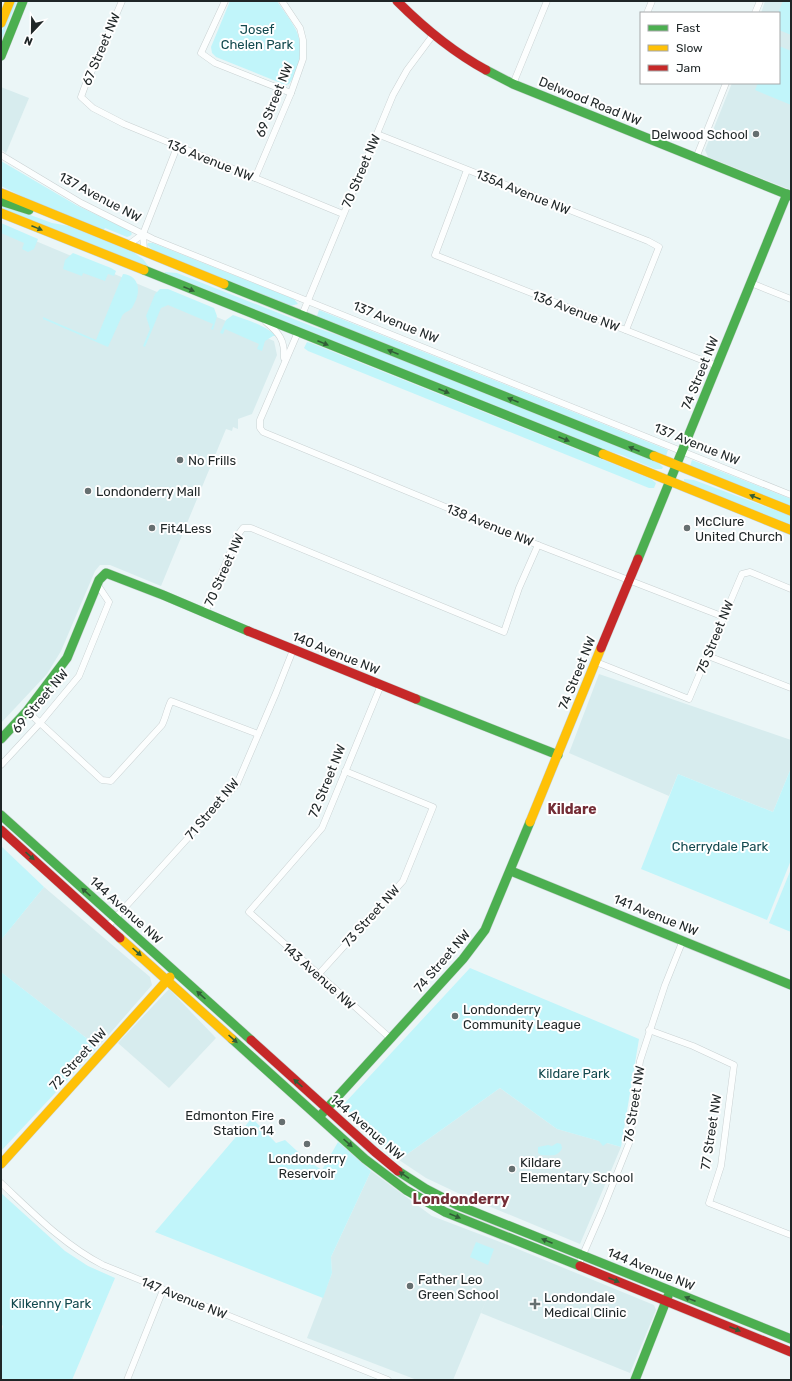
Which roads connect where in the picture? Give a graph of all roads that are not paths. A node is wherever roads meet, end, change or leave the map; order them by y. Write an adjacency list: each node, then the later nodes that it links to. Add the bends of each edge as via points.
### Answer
1 (10, 1): 12 (street)
2 (23, 1): 14 (street)
3 (122, 1): 18 (street, 67 Street NW)
4 (225, 1): 17 (street, via 201,53 215,63)
5 (282, 1): 17 (street, 69 Street NW, via 300,28 303,40 303,59)
6 (397, 1): 13 (street, Delwood Road NW)
7 (547, 1): 15 (street)
8 (652, 1): 10 (street)
9 (760, 1): 11 (street)
10 (647, 12)
11 (755, 12)
12 (1, 23)
13 (433, 35): 15 (street, Delwood Road NW, via 471,62); 19 (street, 70 Street NW, via 400,81)
14 (1, 56)
15 (513, 84): 22 (street, Delwood Road NW)
16 (726, 84): 22 (street)
17 (291, 93): 24 (street, 69 Street NW)
18 (81, 97): 20 (street, 136 Avenue NW, via 93,108)
19 (376, 134): 23 (street, 135A Avenue NW); 29 (street, 70 Street NW)
20 (177, 147): 24 (street, 136 Avenue NW); 31 (street)
21 (1, 155): 31 (street, 137 Avenue NW, via 81,203)
22 (696, 158): 26 (street, Delwood Road NW)
23 (467, 170): 39 (street, 135A Avenue NW, via 659,246); 39 (street, 136 Avenue NW, via 434,255)
24 (256, 178): 29 (street, 136 Avenue NW)
25 (1, 193): 30 (street)
26 (789, 195): 34 (street, 74 Street NW)
27 (1, 201): 30 (street)
28 (1, 213): 38 (street, one-way to 38)
29 (343, 214): 36 (street, 70 Street NW)
30 (67, 220): 32 (street)
31 (142, 234): 32 (street); 33 (street); 36 (street, 137 Avenue NW)
32 (128, 245): 33 (street)
33 (144, 252): 37 (street)
34 (750, 283): 35 (street); 42 (street, 74 Street NW)
35 (791, 299)
36 (308, 301): 37 (street, 70 Street NW); 43 (street, 137 Avenue NW)
37 (302, 315): 44 (street, one-way to 37)
38 (262, 318): 40 (street); 41 (street, via 280,336 284,348)
39 (626, 330): 42 (street, 136 Avenue NW)
40 (298, 332): 41 (street); 45 (street, one-way to 45)
41 (284, 363): 49 (street, 138 Avenue NW, via 260,420 263,432)
42 (717, 366): 43 (street, 74 Street NW)
43 (682, 452): 44 (street, 74 Street NW); 46 (street, 137 Avenue NW)
44 (675, 465): 45 (street, 74 Street NW); 47 (street, one-way to 44)
45 (669, 481): 48 (street); 51 (street, 74 Street NW)
46 (791, 496)
47 (791, 512)
48 (791, 530)
49 (538, 545): 51 (street, 138 Avenue NW); 54 (street, 70 Street NW, via 519,588 504,632 252,528 242,528 237,536)
50 (106, 573): 52 (street, 69 Street NW); 54 (street, 140 Avenue NW)
51 (629, 580): 55 (street, 138 Avenue NW); 58 (street, 74 Street NW)
52 (97, 584): 61 (street, 69 Street NW, via 67,658); 62 (street, 69 Street NW, via 110,602 79,676)
53 (791, 589): 55 (street, 75 Street NW, via 750,572 742,574)
54 (205, 613): 56 (street, 140 Avenue NW)
55 (724, 617): 57 (street, 75 Street NW)
56 (293, 650): 59 (street, 140 Avenue NW); 63 (street, 71 Street NW)
57 (708, 656): 58 (street, 75 Street NW, via 689,699); 60 (street)
58 (596, 662): 65 (street, 74 Street NW)
59 (381, 685): 65 (street, 140 Avenue NW); 67 (street, 72 Street NW)
60 (791, 688)
61 (27, 711): 62 (street); 64 (street, 69 Street NW)
62 (40, 724): 63 (street, via 102,780 110,781 162,725 171,701); 66 (street, 69 Street NW)
63 (258, 734): 72 (street, 71 Street NW, via 237,784)
64 (1, 739)
65 (558, 755): 70 (street, 74 Street NW)
66 (1, 765)
67 (345, 771): 71 (street, 72 Street NW, via 322,828); 76 (street, 73 Street NW, via 433,807 403,882)
68 (1, 815): 72 (street, 144 Avenue NW, one-way to 68)
69 (1, 830): 73 (street, 144 Avenue NW, one-way to 73)
70 (511, 871): 74 (street, 141 Avenue NW); 80 (street, 74 Street NW, via 493,913 474,945)
71 (249, 912): 76 (street, 143 Avenue NW)
72 (115, 918): 73 (street, 71 Street NW); 75 (street, 144 Avenue NW)
73 (108, 926): 77 (street, 144 Avenue NW, one-way to 77)
74 (683, 940): 78 (street, 141 Avenue NW); 79 (street, 76 Street NW)
75 (175, 972): 77 (street, 72 Street NW); 81 (street, 144 Avenue NW, one-way to 75)
76 (318, 975): 80 (street, 143 Avenue NW)
77 (168, 980): 82 (street, 144 Avenue NW, one-way to 82); 83 (street, 72 Street NW)
78 (791, 985)
79 (649, 1030): 85 (street, 77 Street NW, via 734,1065 721,1166 709,1203); 86 (street, 76 Street NW, via 640,1061 630,1141)
80 (390, 1038): 81 (street, 74 Street NW)
81 (326, 1109): 82 (street, 74 Street NW); 86 (street, 144 Avenue NW, one-way to 81, via 457,1205 426,1189 400,1172)
82 (319, 1117): 87 (street, 144 Avenue NW, one-way to 87, via 384,1174 423,1201)
83 (1, 1164)
84 (1, 1183): 88 (street, 147 Avenue NW, via 54,1232 87,1257)
85 (791, 1236)
86 (583, 1255): 87 (street, 76 Street NW); 89 (street, 144 Avenue NW)
87 (578, 1266): 90 (street, 144 Avenue NW, one-way to 90)
88 (163, 1290): 93 (street); 94 (street, 147 Avenue NW)
89 (670, 1291): 90 (street); 91 (street, 144 Avenue NW, one-way to 89)
90 (666, 1302): 92 (street, 144 Avenue NW, one-way to 92); 95 (street)
91 (791, 1339)
92 (791, 1352)
93 (127, 1380)
94 (388, 1380)
95 (635, 1380)

